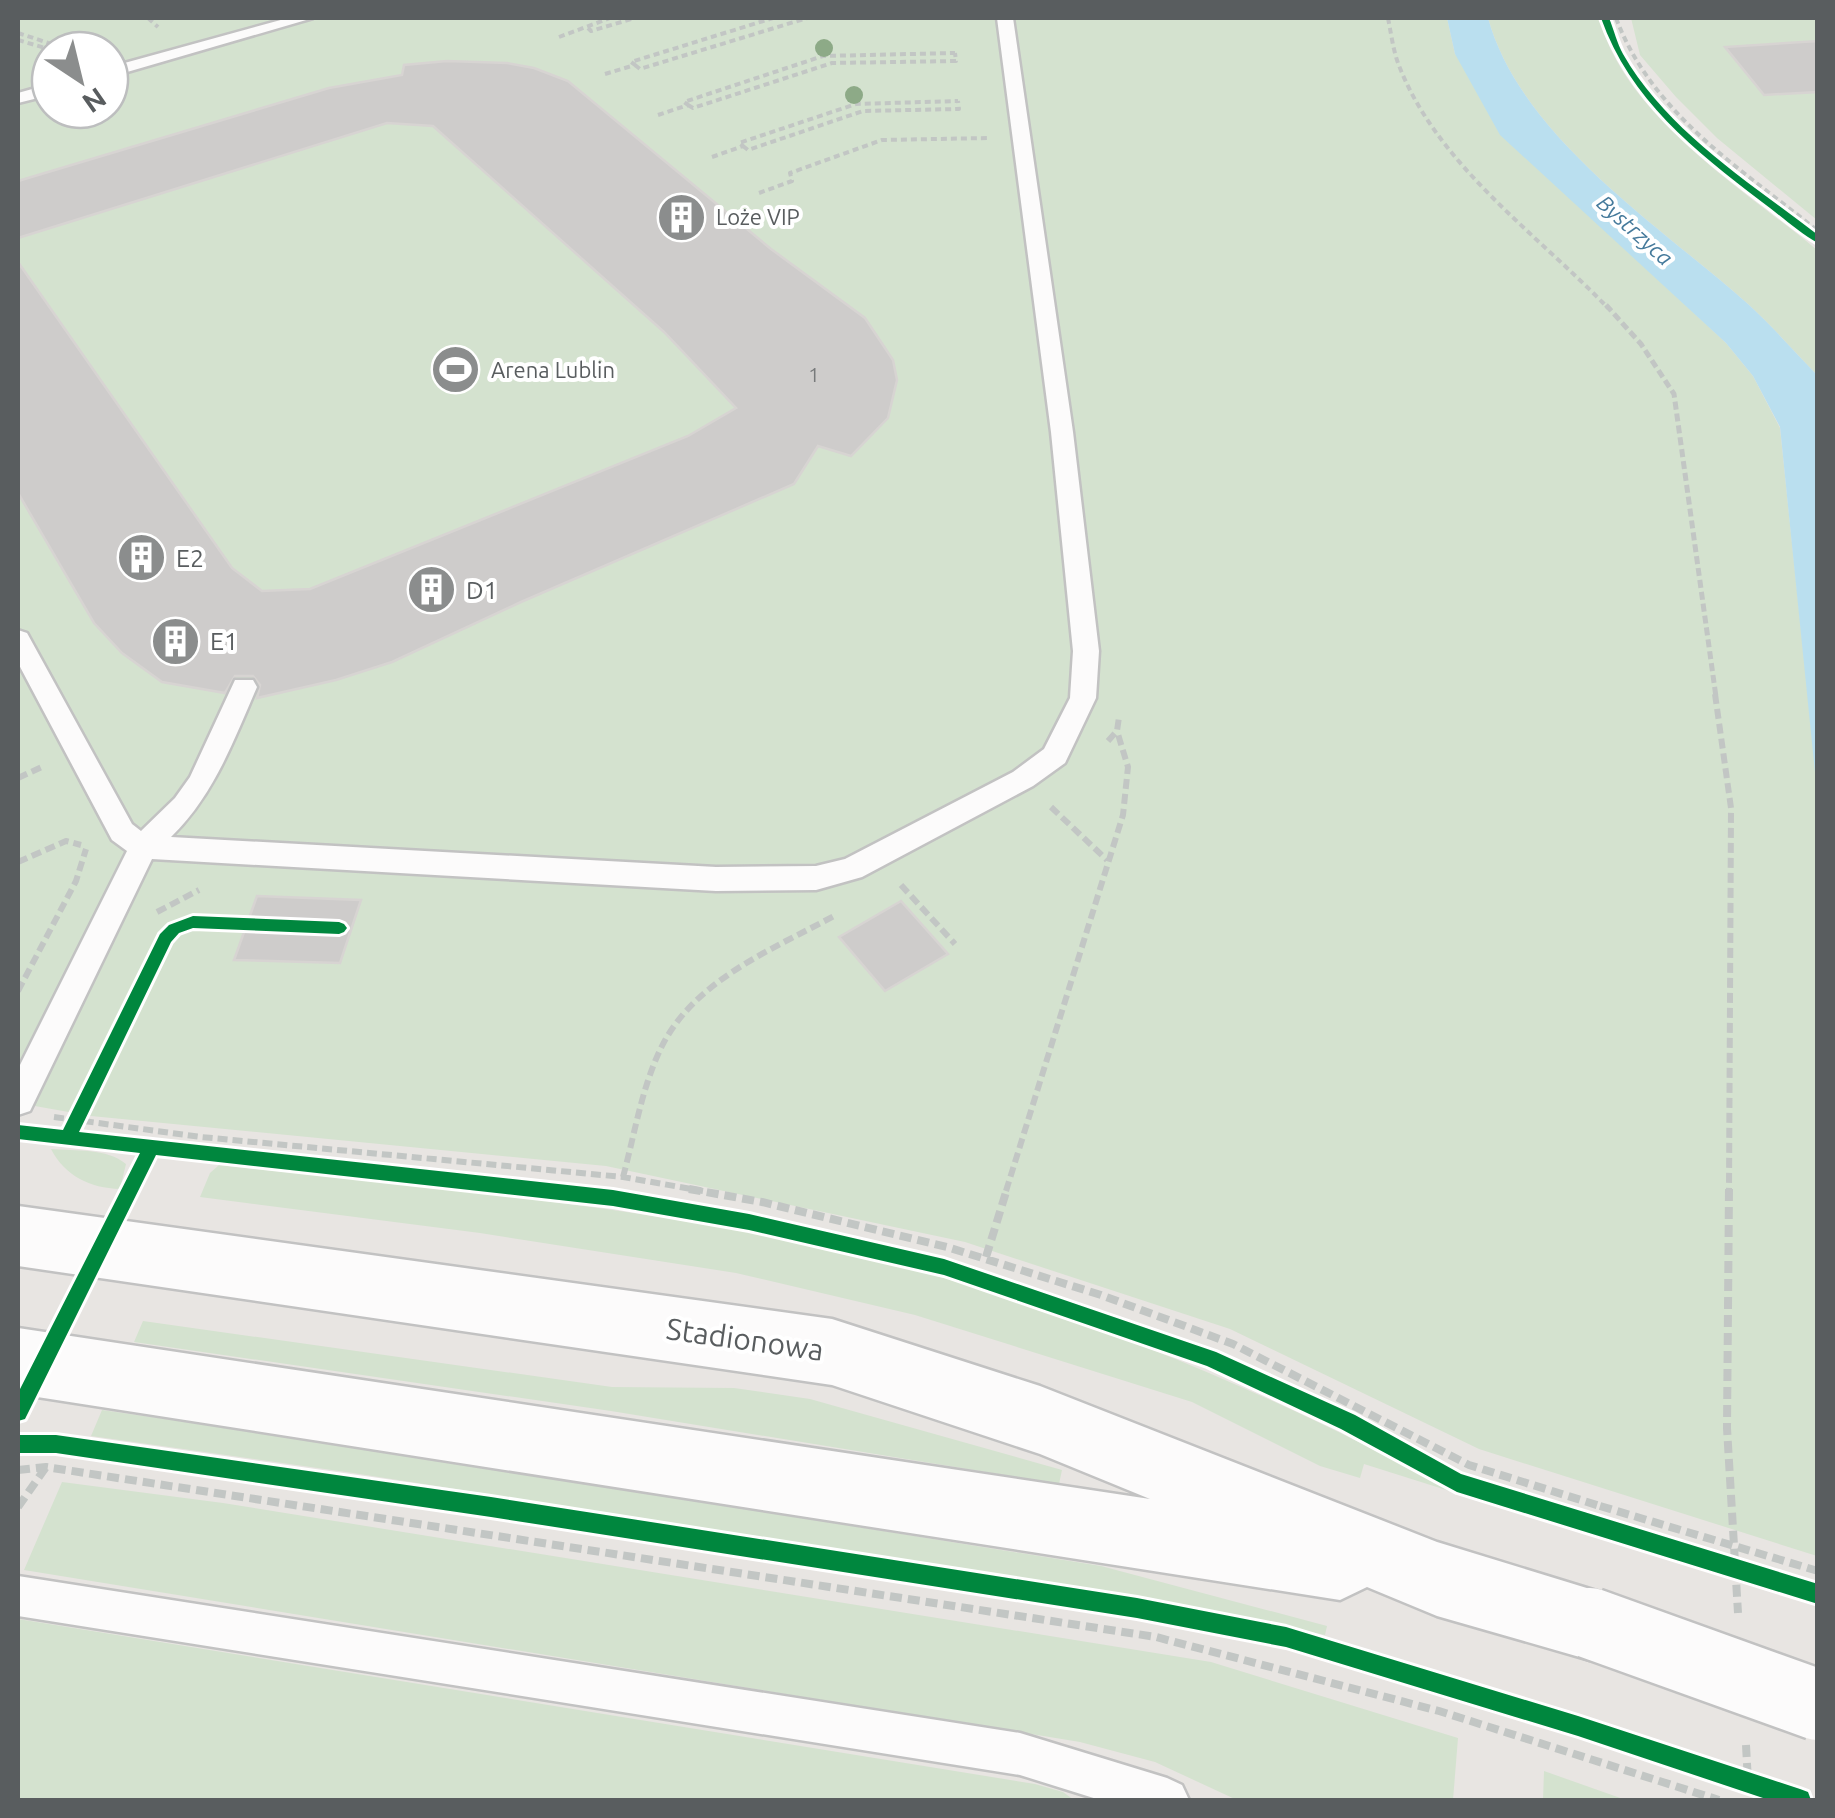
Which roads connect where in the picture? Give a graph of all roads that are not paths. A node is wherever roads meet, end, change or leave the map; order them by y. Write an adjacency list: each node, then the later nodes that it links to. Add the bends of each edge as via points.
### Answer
1 (305, 18): 3 (lane)
2 (1005, 18): 6 (lane, via 1086,651 1083,698 1055,756 852,869 816,878 716,879)
3 (130, 66)
4 (18, 640): 6 (lane, via 122,832)
5 (244, 686): 6 (lane, via 202,782)
6 (142, 848): 7 (lane)
7 (18, 1101)
8 (18, 1236): 10 (street, Stadionowa, via 832,1352 1040,1420)
9 (18, 1361): 10 (street, Stadionowa)
10 (1437, 1579): 12 (street, Stadionowa, bridge, via 1590,1624)
11 (18, 1596): 13 (lane, via 1020,1754)
12 (1818, 1705)
13 (1162, 1800)

